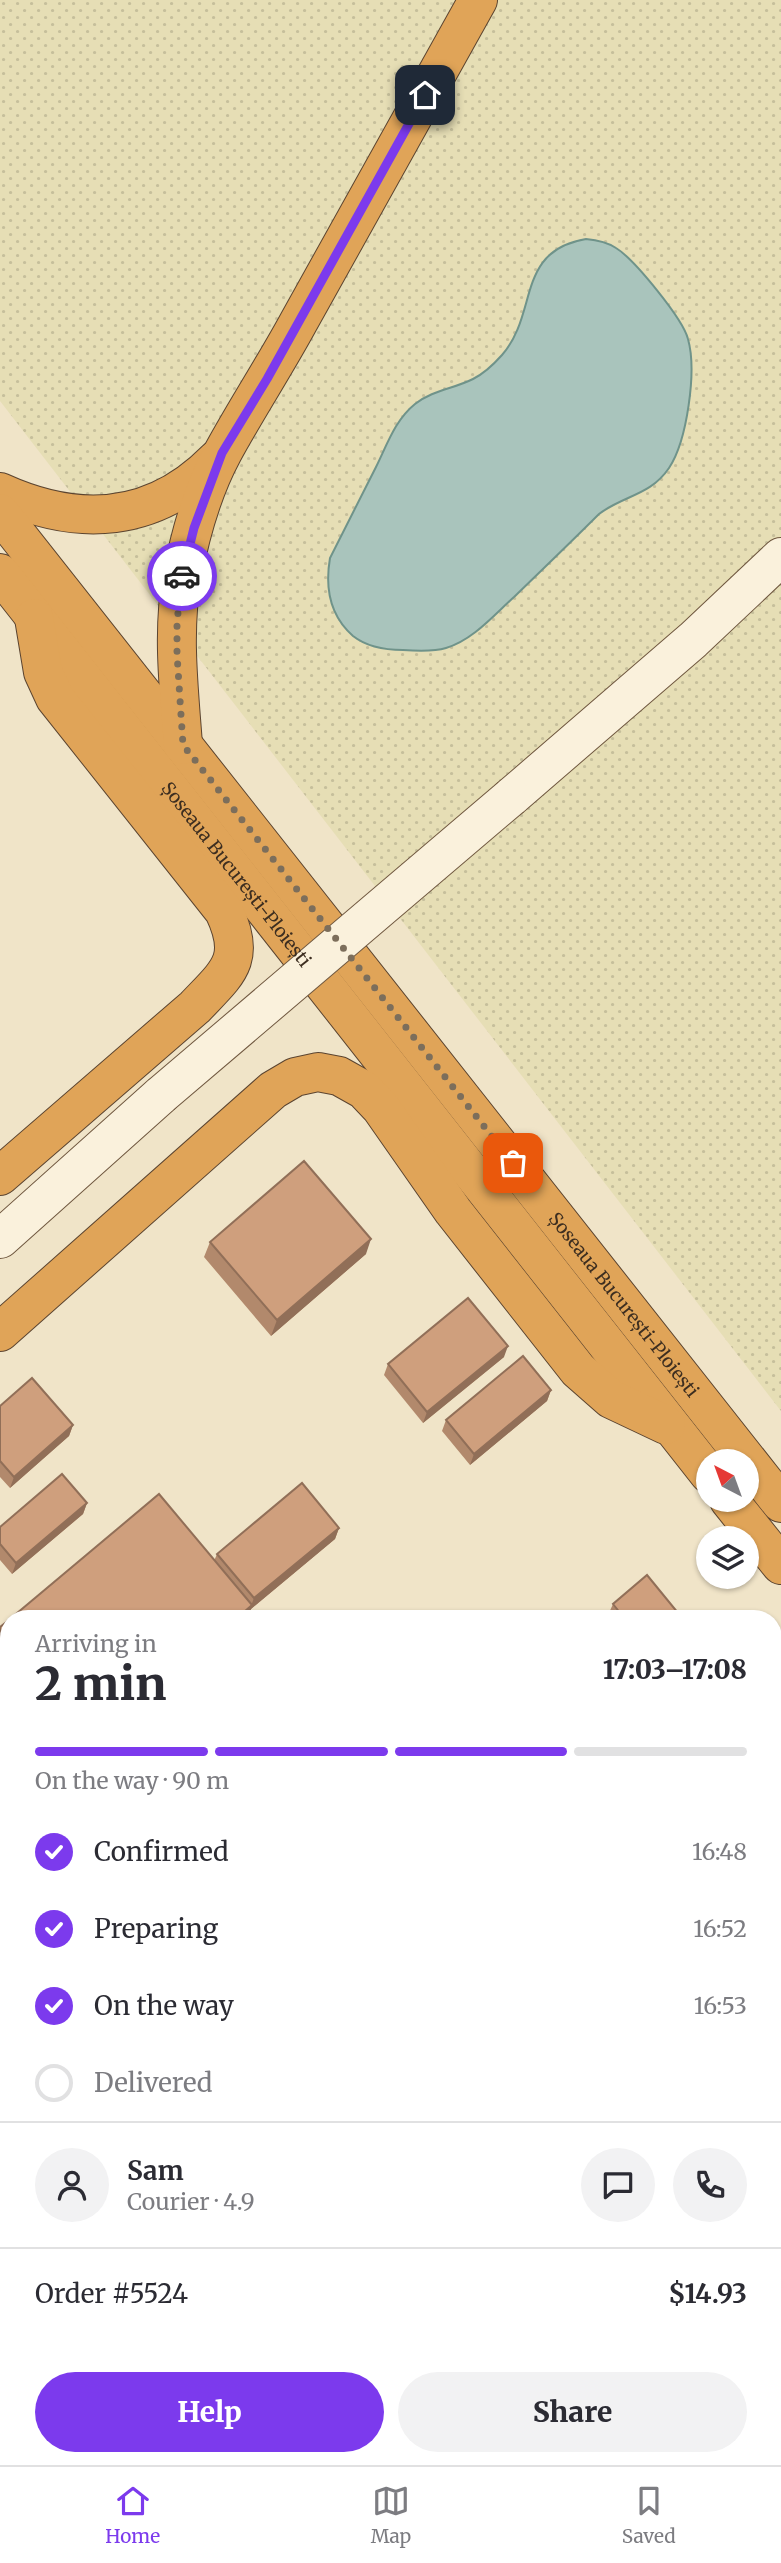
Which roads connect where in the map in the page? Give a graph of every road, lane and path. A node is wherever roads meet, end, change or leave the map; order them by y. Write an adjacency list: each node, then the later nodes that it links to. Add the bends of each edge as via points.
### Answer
1 (478, 0): 2 (highway)
2 (222, 453): 3 (highway, via 169,497 120,513 78,515 45,509); 8 (highway, via 194,528 182,577 177,654)
3 (0, 492)
4 (0, 513): 8 (highway, Șoseaua București-Ploiești)
5 (781, 557): 10 (street, bridge, via 684,648 161,1095)
6 (0, 573): 7 (highway, Șoseaua București-Ploiești)
7 (34, 616): 9 (highway, via 43,672 55,698 224,911 234,932 235,955 222,979 195,1007); 12 (highway, Șoseaua București-Ploiești)
8 (183, 745): 14 (highway, Șoseaua București-Ploiești)
9 (0, 1176)
10 (0, 1239)
11 (0, 1332): 12 (highway, via 273,1090 295,1077 318,1072 339,1076 381,1108 453,1211 578,1370 611,1399)
12 (673, 1428): 13 (highway, Șoseaua București-Ploiești)
13 (696, 1457)
14 (781, 1503)
15 (739, 1512): 16 (highway)
16 (781, 1565)

